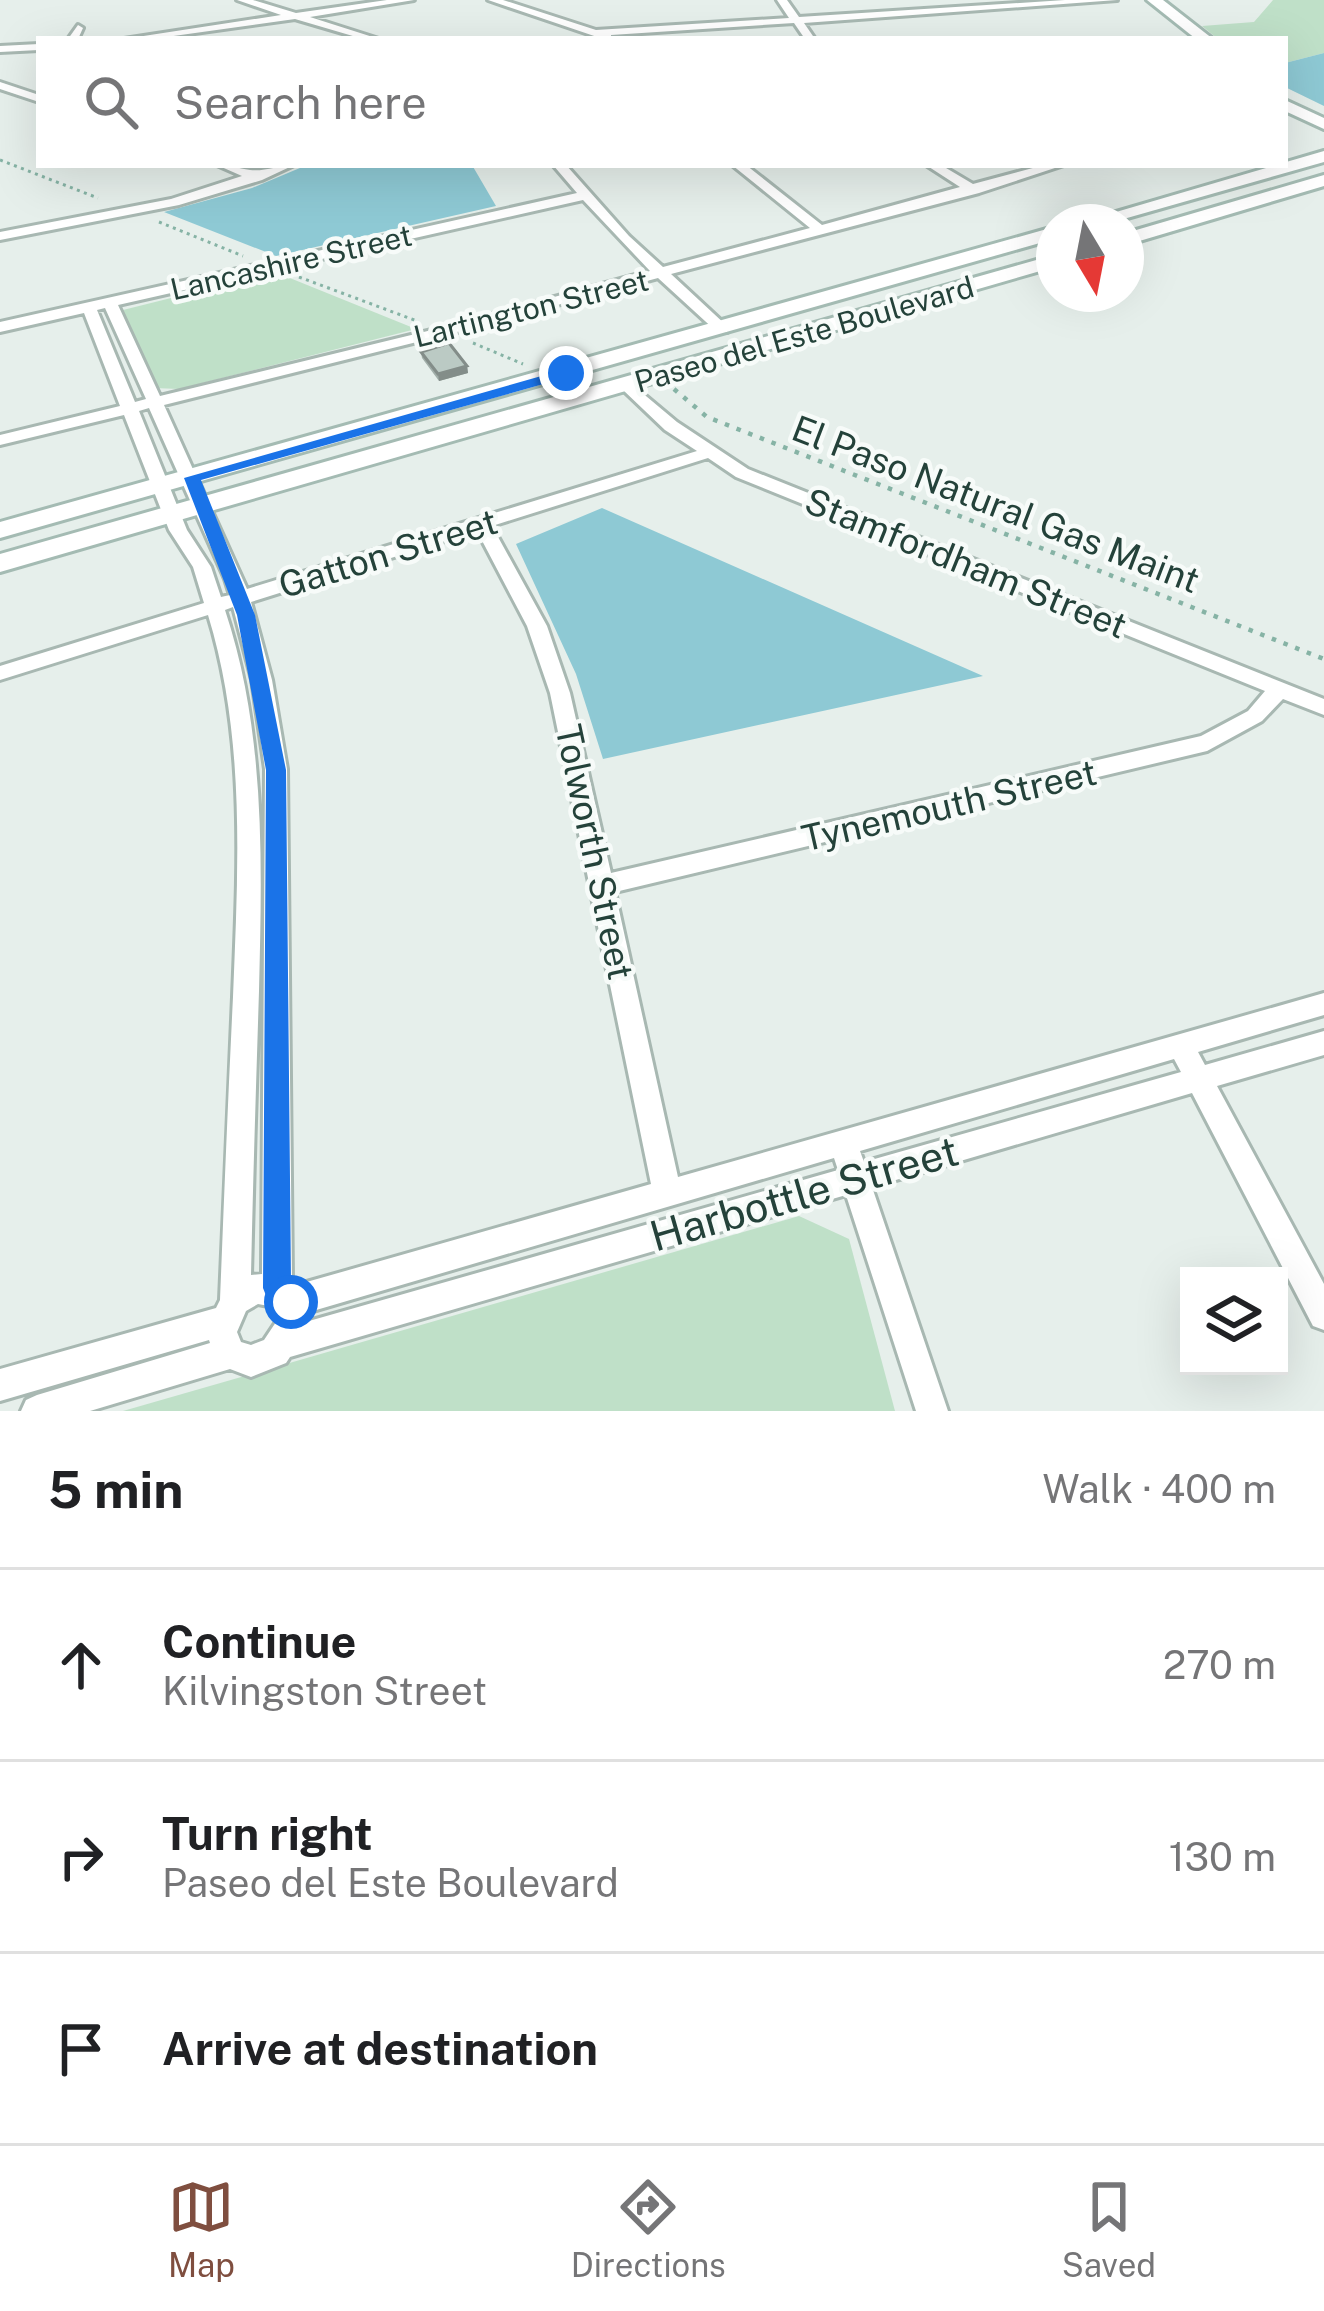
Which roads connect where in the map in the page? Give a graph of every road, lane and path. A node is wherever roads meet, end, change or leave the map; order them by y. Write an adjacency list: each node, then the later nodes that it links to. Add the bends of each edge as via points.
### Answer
1 (242, 0): 8 (street)
2 (409, 0): 8 (street)
3 (494, 0): 10 (street)
4 (782, 0): 9 (street)
5 (1112, 0): 9 (street)
6 (1135, 0): 15 (main road)
7 (1154, 0): 16 (main road)
8 (288, 15): 11 (street); 12 (street)
9 (798, 20): 10 (street); 14 (street)
10 (596, 33): 13 (street)
11 (161, 36)
12 (363, 36)
13 (603, 36)
14 (808, 36)
15 (1180, 36)
16 (1201, 36)
17 (36, 46): 18 (street)
18 (0, 49)
19 (0, 85): 21 (street)
20 (1288, 94): 23 (main road)
21 (36, 98)
22 (1288, 106): 24 (main road)
23 (1324, 112)
24 (1324, 124)
25 (1324, 156): 26 (main road)
26 (1288, 166)
27 (231, 168): 34 (street)
28 (281, 168): 34 (street)
29 (561, 168): 37 (street)
30 (742, 168): 39 (street)
31 (937, 168): 36 (street)
32 (1048, 168): 36 (street, Lartington Street)
33 (1282, 168): 38 (main road)
34 (258, 178): 41 (street)
35 (1324, 180): 40 (main road)
36 (974, 190): 39 (street, Lartington Street)
37 (583, 196): 44 (street); 45 (street, Lancashire Street)
38 (1144, 207)
39 (822, 231): 44 (street, Lartington Street)
40 (1144, 234)
41 (0, 236)
42 (1036, 238): 47 (main road, Paseo del Este Boulevard)
43 (1036, 266): 48 (main road, Paseo del Este Boulevard)
44 (661, 274): 47 (street); 50 (street, Lartington Street)
45 (99, 305): 46 (street, Lancashire Street); 50 (street); 51 (street)
46 (0, 327)
47 (722, 329): 54 (main road, Paseo del Este Boulevard)
48 (661, 377): 49 (main road, Paseo del Este Boulevard); 63 (path, El Paso Natural Gas Maint, via 707,417)
49 (628, 386): 53 (street, Stamfordham Street); 56 (main road, Paseo del Este Boulevard)
50 (156, 401): 51 (street, Lartington Street); 54 (street)
51 (129, 407): 52 (street, Lartington Street); 55 (street)
52 (0, 440)
53 (707, 453): 58 (street, Gatton Street); 65 (street, Stamfordham Street)
54 (192, 478): 55 (main road, Paseo del Este Boulevard); 56 (street)
55 (161, 486): 57 (street); 59 (main road, Paseo del Este Boulevard)
56 (205, 506): 57 (main road, Paseo del Este Boulevard); 61 (street)
57 (172, 514): 60 (main road, Paseo del Este Boulevard); 62 (street)
58 (482, 524): 61 (street, Gatton Street); 67 (street, Tolworth Street, via 537,626 560,693)
59 (0, 530)
60 (0, 563)
61 (241, 599): 62 (street, Gatton Street); 75 (street, via 276,770)
62 (215, 607): 64 (street, Gatton Street); 77 (street, via 241,726 250,841)
63 (1324, 659)
64 (0, 673)
65 (1279, 689): 66 (street, Stamfordham Street); 67 (street, Tynemouth Street, via 1256,716 1207,743)
66 (1324, 707)
67 (602, 885): 74 (street, Tolworth Street)
68 (1324, 1004): 70 (street, Harbottle Street)
69 (1324, 1043): 71 (street, Harbottle Street)
70 (1182, 1048): 71 (street); 72 (street, Harbottle Street)
71 (1200, 1081): 73 (street, Harbottle Street); 76 (street)
72 (844, 1146): 73 (street); 74 (street, Harbottle Street)
73 (856, 1178): 78 (street, Harbottle Street); 81 (street)
74 (668, 1195): 75 (street, Harbottle Street)
75 (284, 1295): 77 (street, via 256,1288); 78 (street, via 294,1322)
76 (1324, 1315)
77 (229, 1325): 78 (street, via 239,1359 263,1359); 79 (street); 80 (street)
78 (285, 1342)
79 (0, 1385)
80 (37, 1411)
81 (932, 1411)

